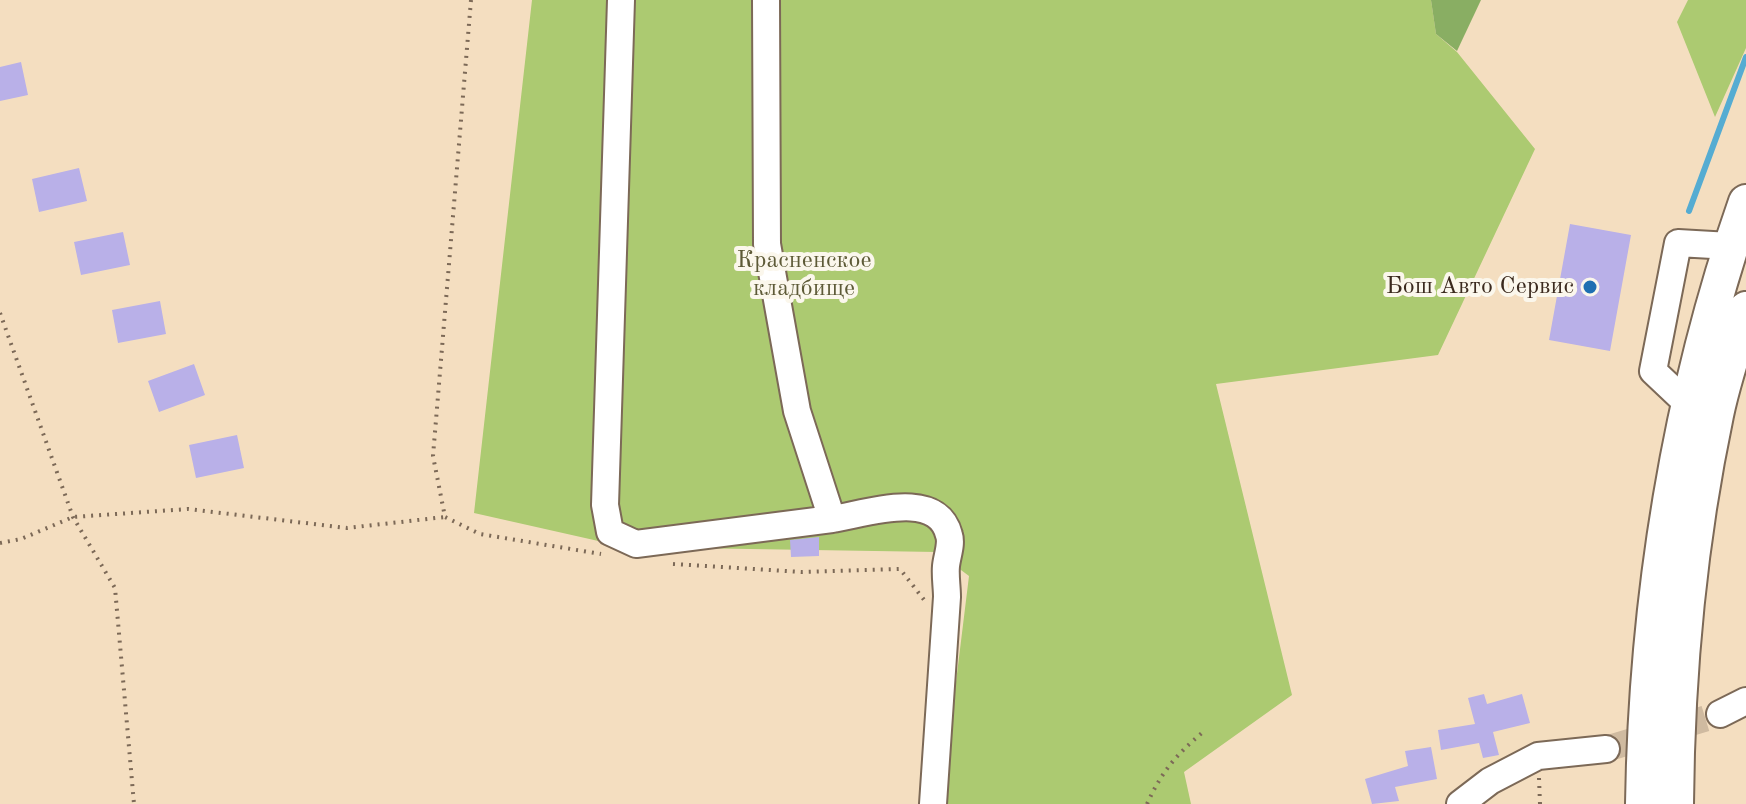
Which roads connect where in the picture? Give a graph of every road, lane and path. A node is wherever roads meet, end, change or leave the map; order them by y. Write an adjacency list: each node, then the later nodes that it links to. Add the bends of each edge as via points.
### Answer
1 (621, 0): 10 (street, via 605,505 610,532 636,544)
2 (766, 0): 10 (street, via 767,244 797,411)
3 (1746, 202): 4 (main road)
4 (1730, 246): 7 (main road); 7 (street, via 1678,243 1653,371)
5 (1746, 309): 21 (main road, via 1716,413 1691,554 1676,726)
6 (0, 313): 8 (path)
7 (1689, 405): 20 (main road, via 1663,547 1644,723)
8 (73, 517): 9 (path, via 188,509 347,528); 11 (path); 16 (path, via 115,588)
9 (445, 517)
10 (832, 519): 17 (street, via 915,506 942,519 950,537)
11 (0, 543)
12 (1746, 701): 13 (street)
13 (1720, 714)
14 (1203, 732): 18 (path, via 1160,775)
15 (1606, 749): 19 (street, via 1538,756)
16 (134, 804)
17 (933, 804)
18 (1147, 804)
19 (1460, 804)
20 (1643, 804)
21 (1676, 804)

